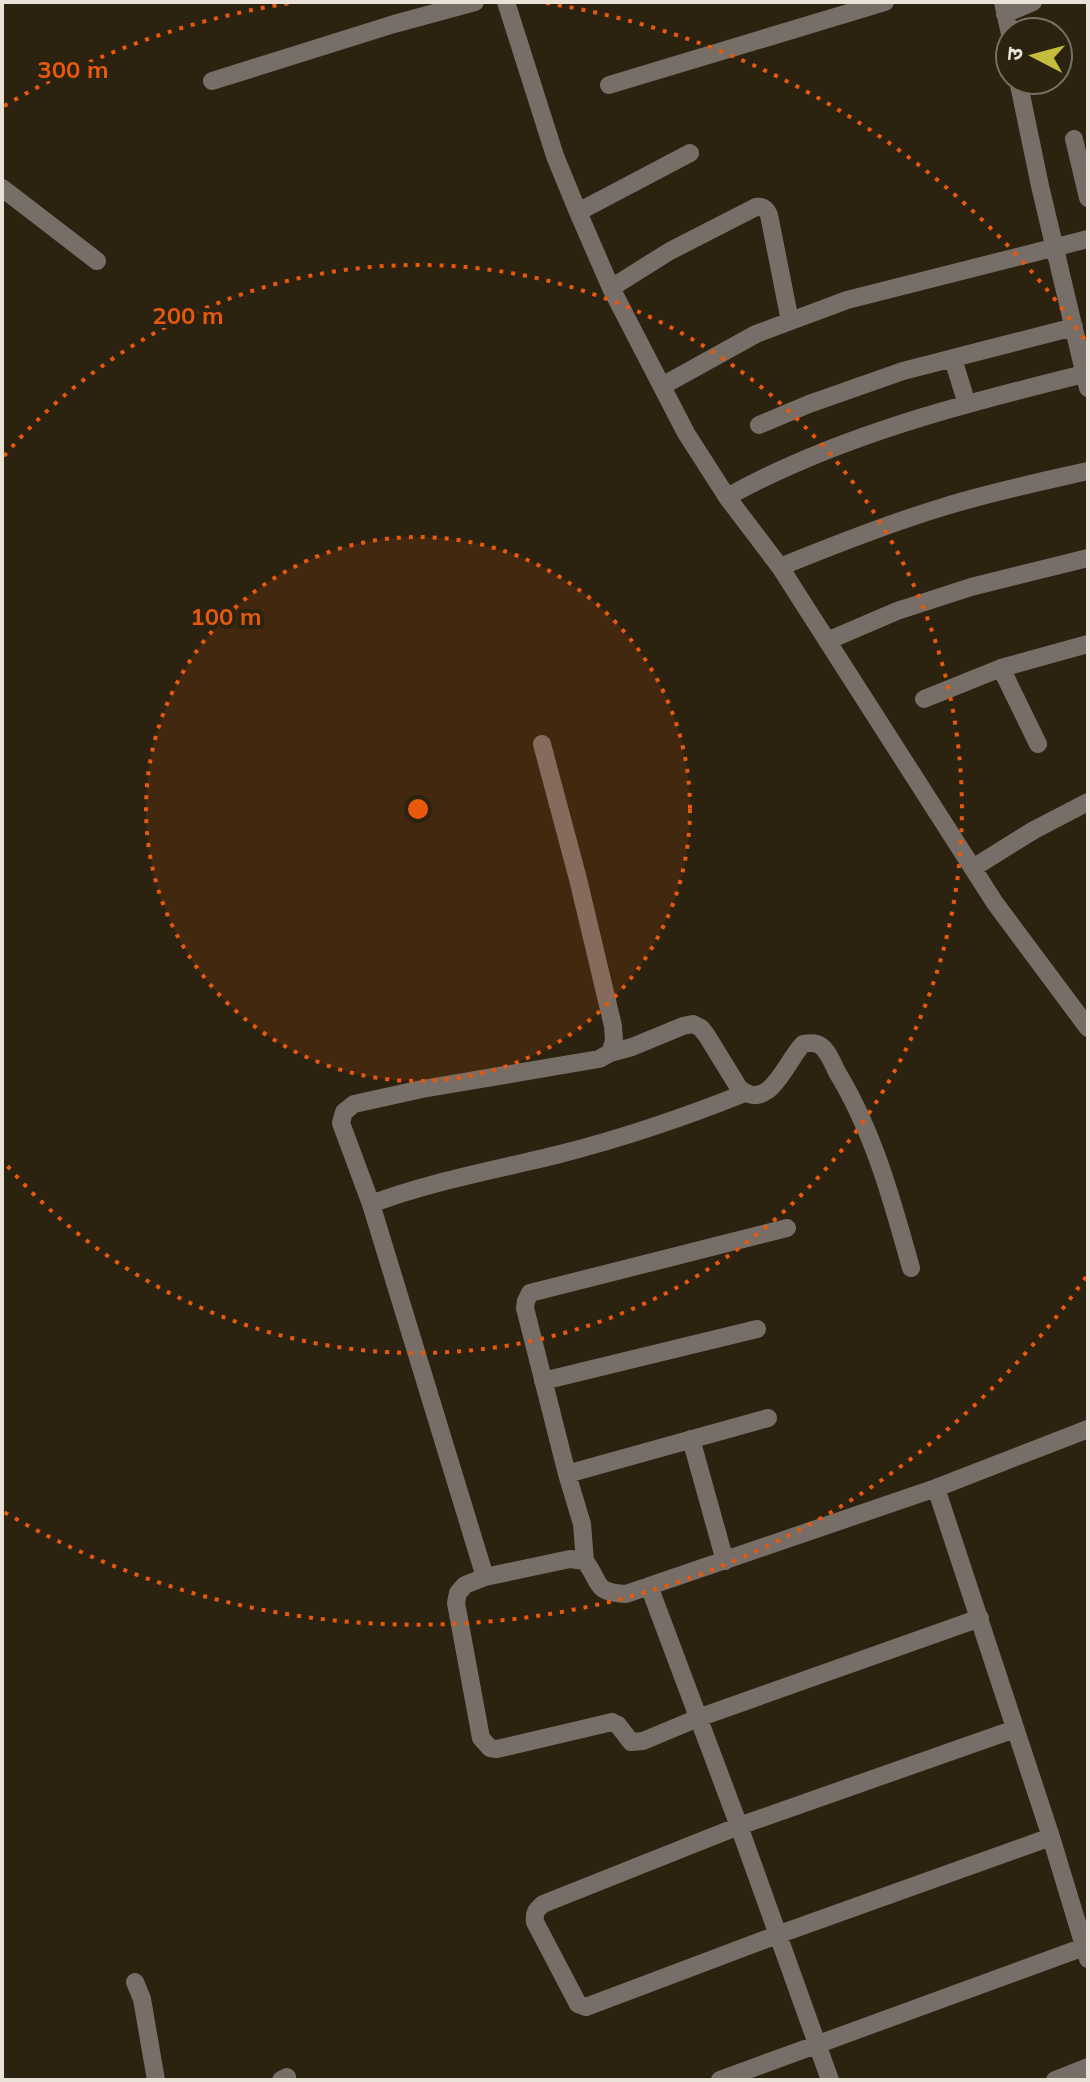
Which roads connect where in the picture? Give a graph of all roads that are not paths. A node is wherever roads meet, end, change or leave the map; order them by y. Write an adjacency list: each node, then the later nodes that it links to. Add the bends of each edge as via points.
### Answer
1 (475, 2): 6 (street)
2 (506, 2): 13 (street)
3 (885, 2): 7 (street)
4 (1033, 2): 5 (street)
5 (1004, 8)
6 (212, 81)
7 (609, 85)
8 (1021, 96): 15 (street)
9 (1074, 139): 12 (street)
10 (690, 153): 13 (street)
11 (2, 188): 16 (street)
12 (1088, 198)
13 (578, 212): 17 (street)
14 (1088, 239): 15 (street)
15 (1055, 248): 18 (street, via 847,300); 19 (street)
16 (97, 261)
17 (611, 288): 18 (street, via 670,251 761,206 769,215); 22 (street)
18 (790, 321): 22 (street)
19 (1074, 327): 20 (street); 21 (street)
20 (953, 359): 23 (street); 24 (street, via 903,371)
21 (1086, 372): 23 (street)
22 (662, 386): 26 (street)
23 (967, 404): 26 (street, via 812,456)
24 (759, 425)
25 (1088, 471): 28 (street, via 945,506)
26 (727, 497): 28 (street)
27 (1088, 558): 29 (street, via 971,587)
28 (780, 567): 29 (street)
29 (827, 641): 36 (street)
30 (1088, 644): 31 (street)
31 (1001, 668): 32 (street); 34 (street)
32 (924, 699)
33 (542, 744): 38 (street, via 613,1026)
34 (1038, 744)
35 (1088, 802): 36 (street)
36 (973, 868): 37 (street)
37 (1088, 1028)
38 (610, 1053): 39 (street, via 693,1024); 40 (street, via 354,1104 341,1123)
39 (745, 1093): 40 (street, via 623,1136); 42 (street, via 770,1090 803,1044 821,1046 867,1129)
40 (371, 1204): 52 (street)
41 (787, 1228): 44 (street, via 530,1293 525,1308)
42 (911, 1268)
43 (757, 1329): 44 (street)
44 (543, 1381): 48 (street)
45 (768, 1418): 47 (street)
46 (1086, 1430): 49 (street)
47 (691, 1439): 48 (street); 51 (street)
48 (567, 1474): 50 (street, via 582,1524)
49 (936, 1488): 51 (street); 54 (street)
50 (585, 1561): 52 (street, via 570,1559); 53 (street, via 609,1593)
51 (725, 1561): 53 (street)
52 (485, 1577): 55 (street, via 465,1585 456,1603 481,1738 490,1748 612,1722 637,1742)
53 (649, 1586): 55 (street)
54 (980, 1618): 55 (street); 56 (street)
55 (698, 1718): 57 (street)
56 (1015, 1729): 57 (street); 58 (street)
57 (739, 1826): 59 (street); 59 (street, via 543,1904 535,1922 578,2004 586,2007)
58 (1051, 1837): 59 (street); 60 (street)
59 (777, 1935): 62 (street)
60 (1086, 1953): 62 (street)
61 (135, 1982): 64 (street)
62 (818, 2045): 65 (street); 66 (street)
63 (1088, 2067): 67 (street)
64 (156, 2080)
65 (720, 2080)
66 (830, 2080)
67 (1055, 2080)

